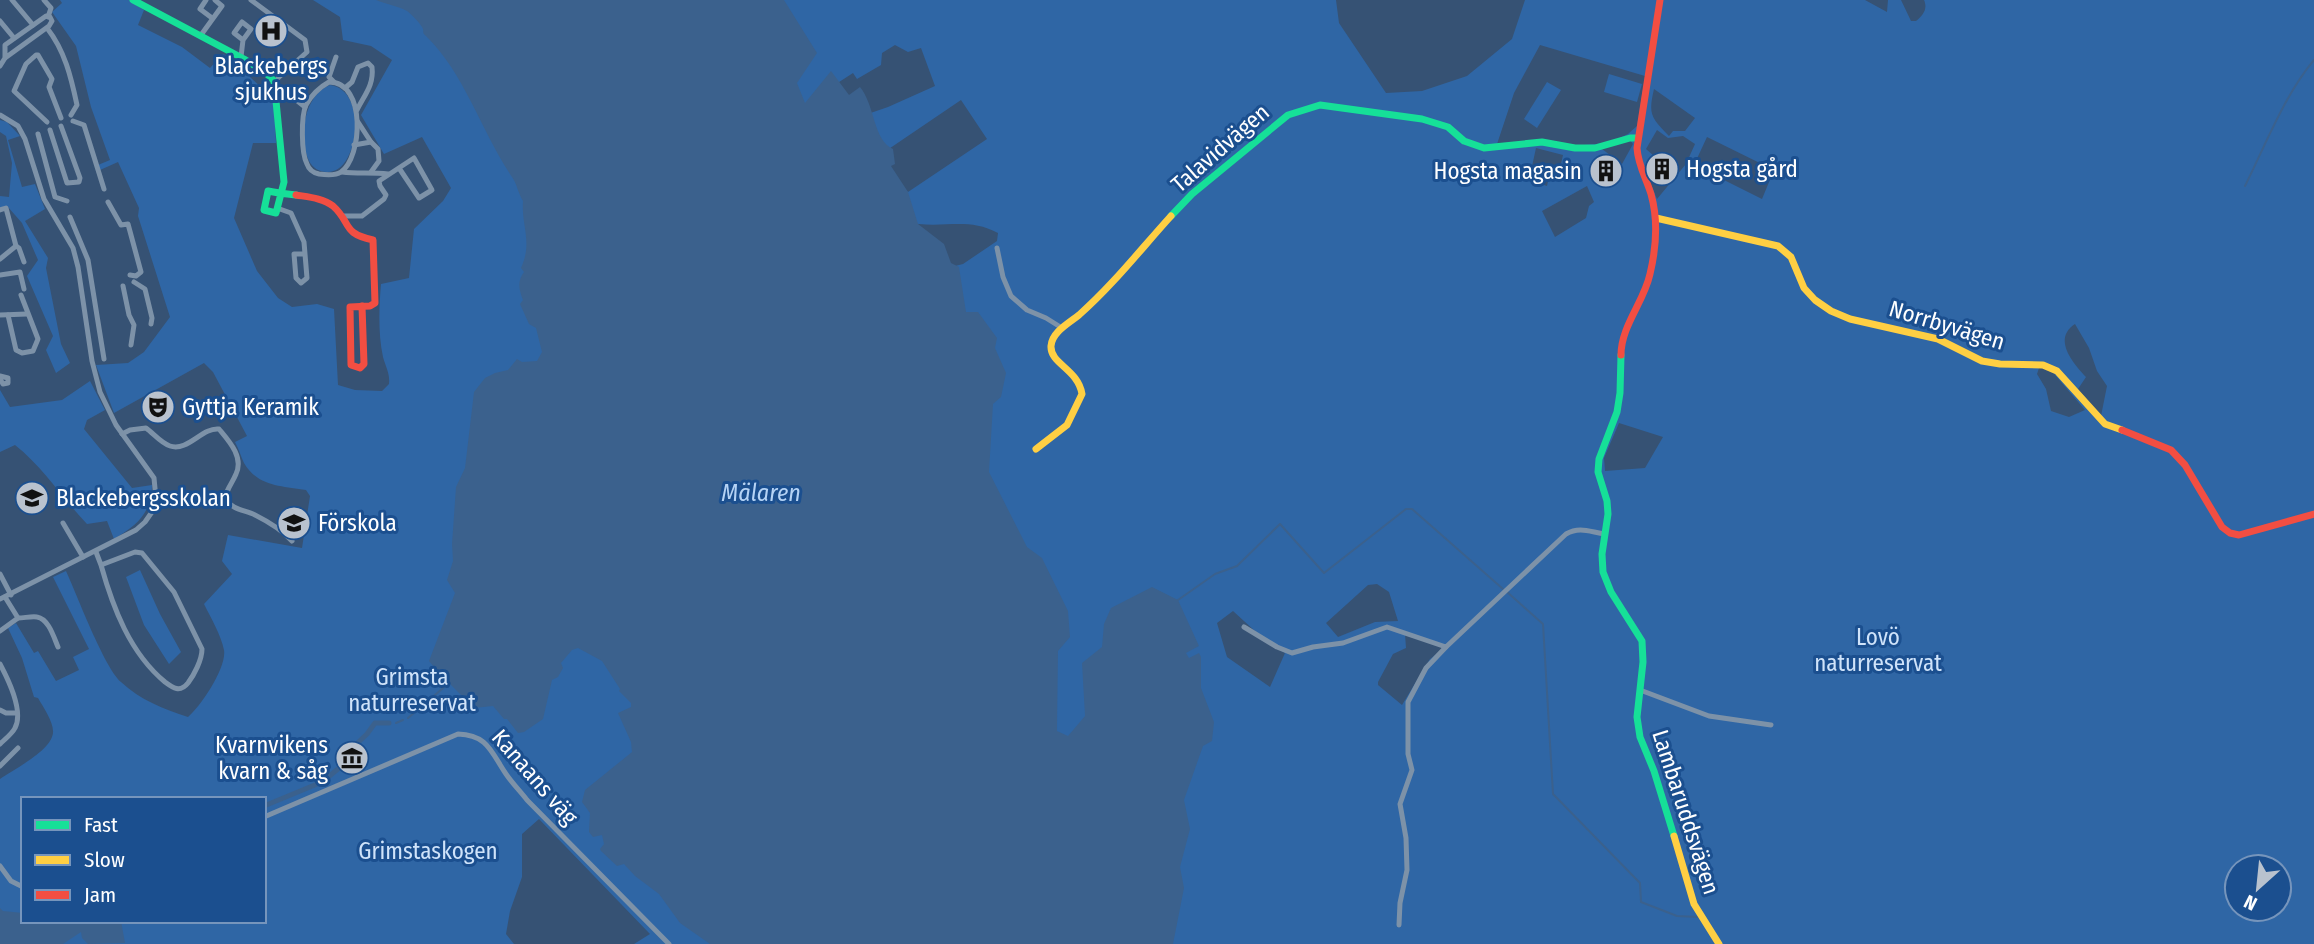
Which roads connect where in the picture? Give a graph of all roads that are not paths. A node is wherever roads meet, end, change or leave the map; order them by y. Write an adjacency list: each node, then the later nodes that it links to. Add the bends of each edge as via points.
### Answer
1 (12, 0): 11 (street)
2 (44, 0): 8 (street, via 51,8)
3 (133, 0): 13 (street)
4 (206, 0): 9 (street, via 200,9)
5 (215, 0): 9 (street, via 222,6)
6 (251, 0): 20 (street, via 305,40 307,52)
7 (1660, 0): 32 (street, Lambaruddsvägen)
8 (48, 17): 11 (street); 12 (street, via 52,21)
9 (212, 18): 13 (street)
10 (0, 21): 14 (street)
11 (33, 25): 14 (street)
12 (47, 28): 18 (street); 39 (street, via 65,57 77,105 72,118 84,125)
13 (201, 35): 16 (street)
14 (14, 38): 18 (street, via 5,45)
15 (243, 40): 16 (street)
16 (241, 57): 20 (street)
17 (336, 57): 21 (street, via 329,77)
18 (5, 58): 19 (street)
19 (0, 69)
20 (277, 81): 23 (street); 40 (street)
21 (334, 82): 22 (street); 23 (street, via 319,89)
22 (345, 88): 24 (street); 24 (street, via 358,67 368,63 372,67 373,79)
23 (305, 107): 36 (street, via 306,163 317,173)
24 (357, 110): 27 (street)
25 (0, 116): 65 (street, via 19,126 44,199 73,248 100,392)
26 (61, 118): 28 (street, via 49,87 52,79 36,55 26,64 14,93)
27 (358, 120): 33 (street); 34 (street)
28 (47, 122)
29 (61, 127): 30 (street, via 79,182 67,183)
30 (50, 130)
31 (38, 134): 41 (street, via 54,197)
32 (1638, 138): 47 (street, Lambaruddsvägen, via 1638,162); 62 (street, Talavidvägen, via 1595,148 1542,142 1484,148 1464,141 1448,127 1422,119 1320,105 1299,110 1192,194 1091,304)
33 (371, 142): 34 (street); 37 (street, via 380,156)
34 (354, 145): 36 (street)
35 (399, 168): 35 (street, via 419,198 432,190 414,158); 38 (street)
36 (342, 172): 37 (street)
37 (371, 172): 38 (street)
38 (388, 174): 45 (street, via 379,181 384,199 362,216)
39 (104, 189)
40 (281, 194): 43 (street); 43 (street, via 268,191 264,210 276,213); 45 (street, via 328,203)
41 (67, 201)
42 (108, 202): 54 (street, via 121,225 128,224 141,272)
43 (277, 208): 50 (street, via 291,213)
44 (0, 210): 48 (street, via 6,208)
45 (342, 216): 57 (street, via 349,232 374,243 375,303)
46 (70, 217): 64 (street, via 88,260)
47 (1656, 218): 67 (street, Norrbyvägen, via 1778,246 1791,257 1804,288 1815,300 1850,319 1938,339 1982,361 2049,366 2105,424 2171,450 2230,533 2239,535); 69 (street, Lambaruddsvägen, via 1650,276 1622,342 1617,412 1599,459 1607,501)
48 (16, 246): 51 (street); 52 (street)
49 (997, 248): 62 (street, via 1012,296 1027,310)
50 (306, 254): 50 (street, via 307,278 302,283 296,278 294,254)
51 (0, 259)
52 (24, 262)
53 (0, 275): 58 (street, via 20,272)
54 (130, 275)
55 (134, 282): 61 (street, via 145,289)
56 (123, 286): 63 (street, via 134,325)
57 (362, 306): 57 (street, via 364,364 360,368 351,365 350,307)
58 (27, 314): 60 (street); 60 (street, via 38,339 33,351 22,354 16,349)
59 (0, 315): 60 (street)
60 (8, 315)
61 (151, 324)
62 (1062, 328): 66 (street, via 1052,341 1052,352 1079,382 1082,394 1067,425)
63 (131, 345)
64 (104, 359)
65 (122, 434): 70 (street, via 146,428 175,447 219,429 236,451 238,468 225,496 228,504 279,528); 71 (street, via 154,478 156,499 136,530)
66 (1036, 449)
67 (2314, 514)
68 (63, 523): 72 (street)
69 (1605, 534): 80 (street, via 1582,528 1566,534); 83 (street, Lambaruddsvägen, via 1603,572 1642,641)
70 (292, 541)
71 (96, 552): 72 (street); 73 (street)
72 (83, 558): 76 (street)
73 (101, 565): 73 (street, via 138,552 174,592 202,649 186,687 173,688 141,659 110,599)
74 (0, 574): 76 (street)
75 (0, 591): 76 (street)
76 (5, 597): 77 (street)
77 (18, 618): 79 (street); 81 (street, via 42,619)
78 (1244, 627): 80 (street, via 1292,653 1343,643 1387,627)
79 (0, 631)
80 (1446, 647): 94 (street, via 1426,668 1408,702 1412,770 1400,804 1407,870)
81 (58, 648)
82 (0, 664): 85 (street, via 11,685)
83 (1640, 690): 87 (street, via 1709,716); 96 (street, Lambaruddsvägen, via 1640,737 1694,904)
84 (3, 711): 85 (street); 86 (street)
85 (16, 713): 88 (street, via 16,726)
86 (0, 718)
87 (1772, 725)
88 (0, 744)
89 (18, 748): 90 (street)
90 (0, 766)
91 (266, 816): 95 (street, Kanaans väg, via 458,734 475,735 490,747 527,800)
92 (0, 866): 93 (street)
93 (21, 886)
94 (1399, 925)
95 (669, 944)
96 (1718, 944)

